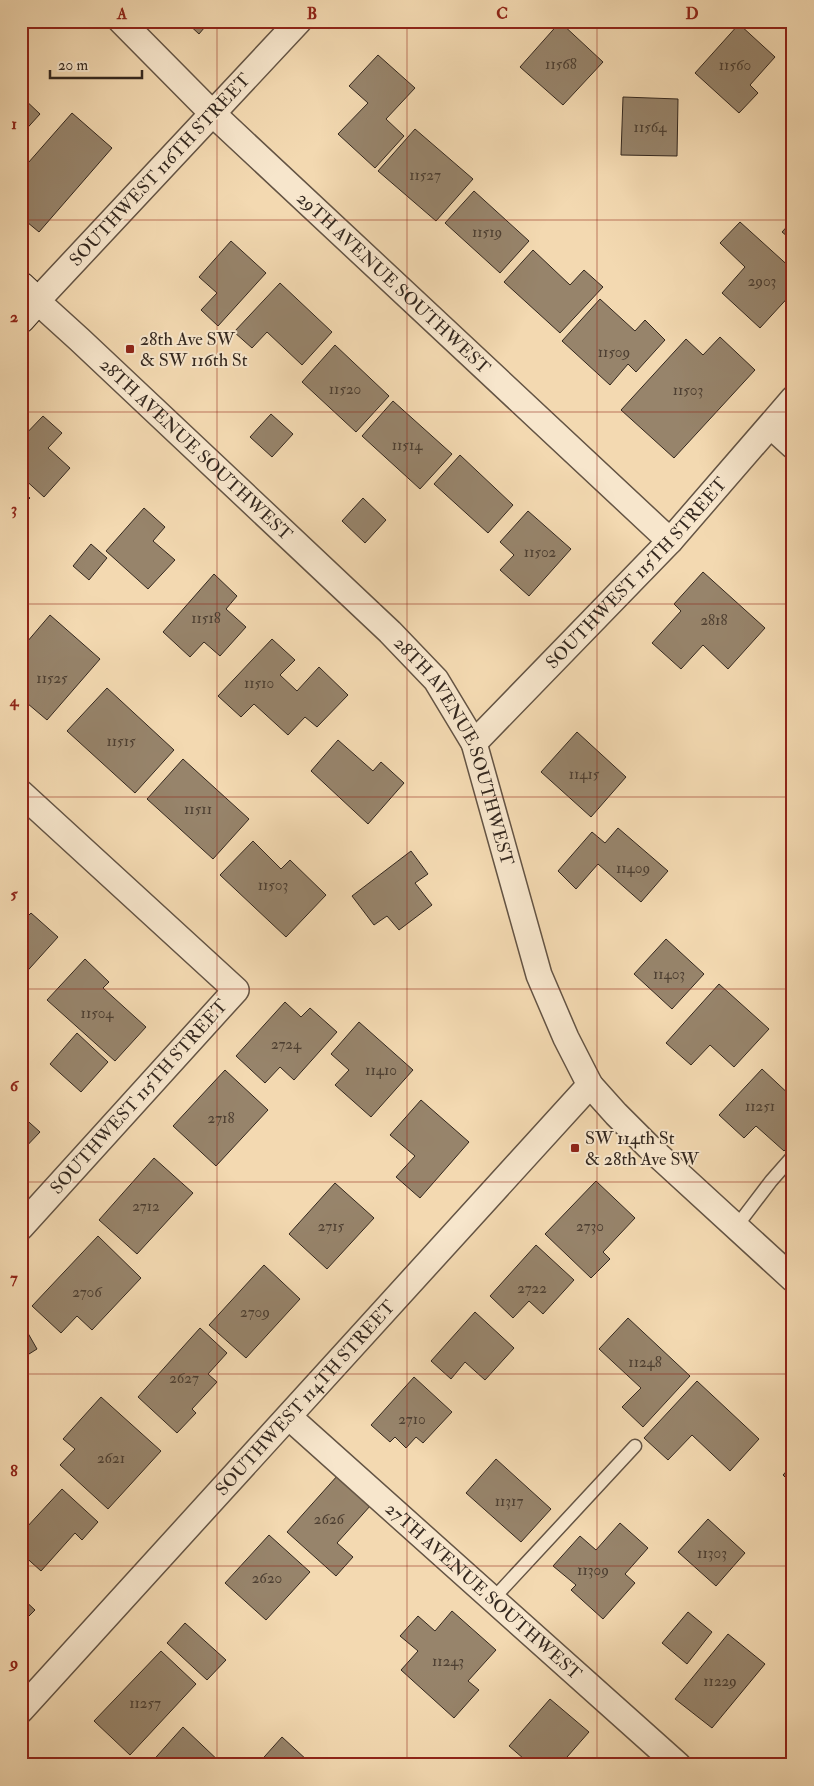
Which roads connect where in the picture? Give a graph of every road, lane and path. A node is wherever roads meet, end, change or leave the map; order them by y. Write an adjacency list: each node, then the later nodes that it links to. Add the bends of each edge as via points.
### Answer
1 (121, 21): 3 (street, 29TH AVENUE SOUTHWEST)
2 (299, 21): 3 (street, SOUTHWEST 116TH STREET)
3 (212, 113): 4 (street, SOUTHWEST 116TH STREET); 8 (street, 29TH AVENUE SOUTHWEST)
4 (26, 302): 9 (street, 28TH AVENUE SOUTHWEST, via 80,340 390,632 436,680)
5 (793, 399): 6 (street, SOUTHWEST 115TH STREET)
6 (771, 426): 7 (street); 8 (street, SOUTHWEST 115TH STREET)
7 (793, 446)
8 (670, 541): 9 (street, SOUTHWEST 115TH STREET)
9 (474, 743): 11 (street, 28TH AVENUE SOUTHWEST, via 540,975)
10 (21, 793): 14 (street, SOUTHWEST 115TH STREET, via 236,990)
11 (590, 1085): 13 (street, 28TH AVENUE SOUTHWEST, via 649,1147); 16 (street, SOUTHWEST 114TH STREET)
12 (793, 1156): 13 (lane)
13 (736, 1227): 15 (street, 28TH AVENUE SOUTHWEST)
14 (21, 1228)
15 (793, 1279)
16 (289, 1417): 18 (street, 27TH AVENUE SOUTHWEST); 19 (street, SOUTHWEST 114TH STREET)
17 (635, 1446): 18 (lane)
18 (493, 1599): 20 (street, 27TH AVENUE SOUTHWEST)
19 (21, 1710)
20 (678, 1765)

